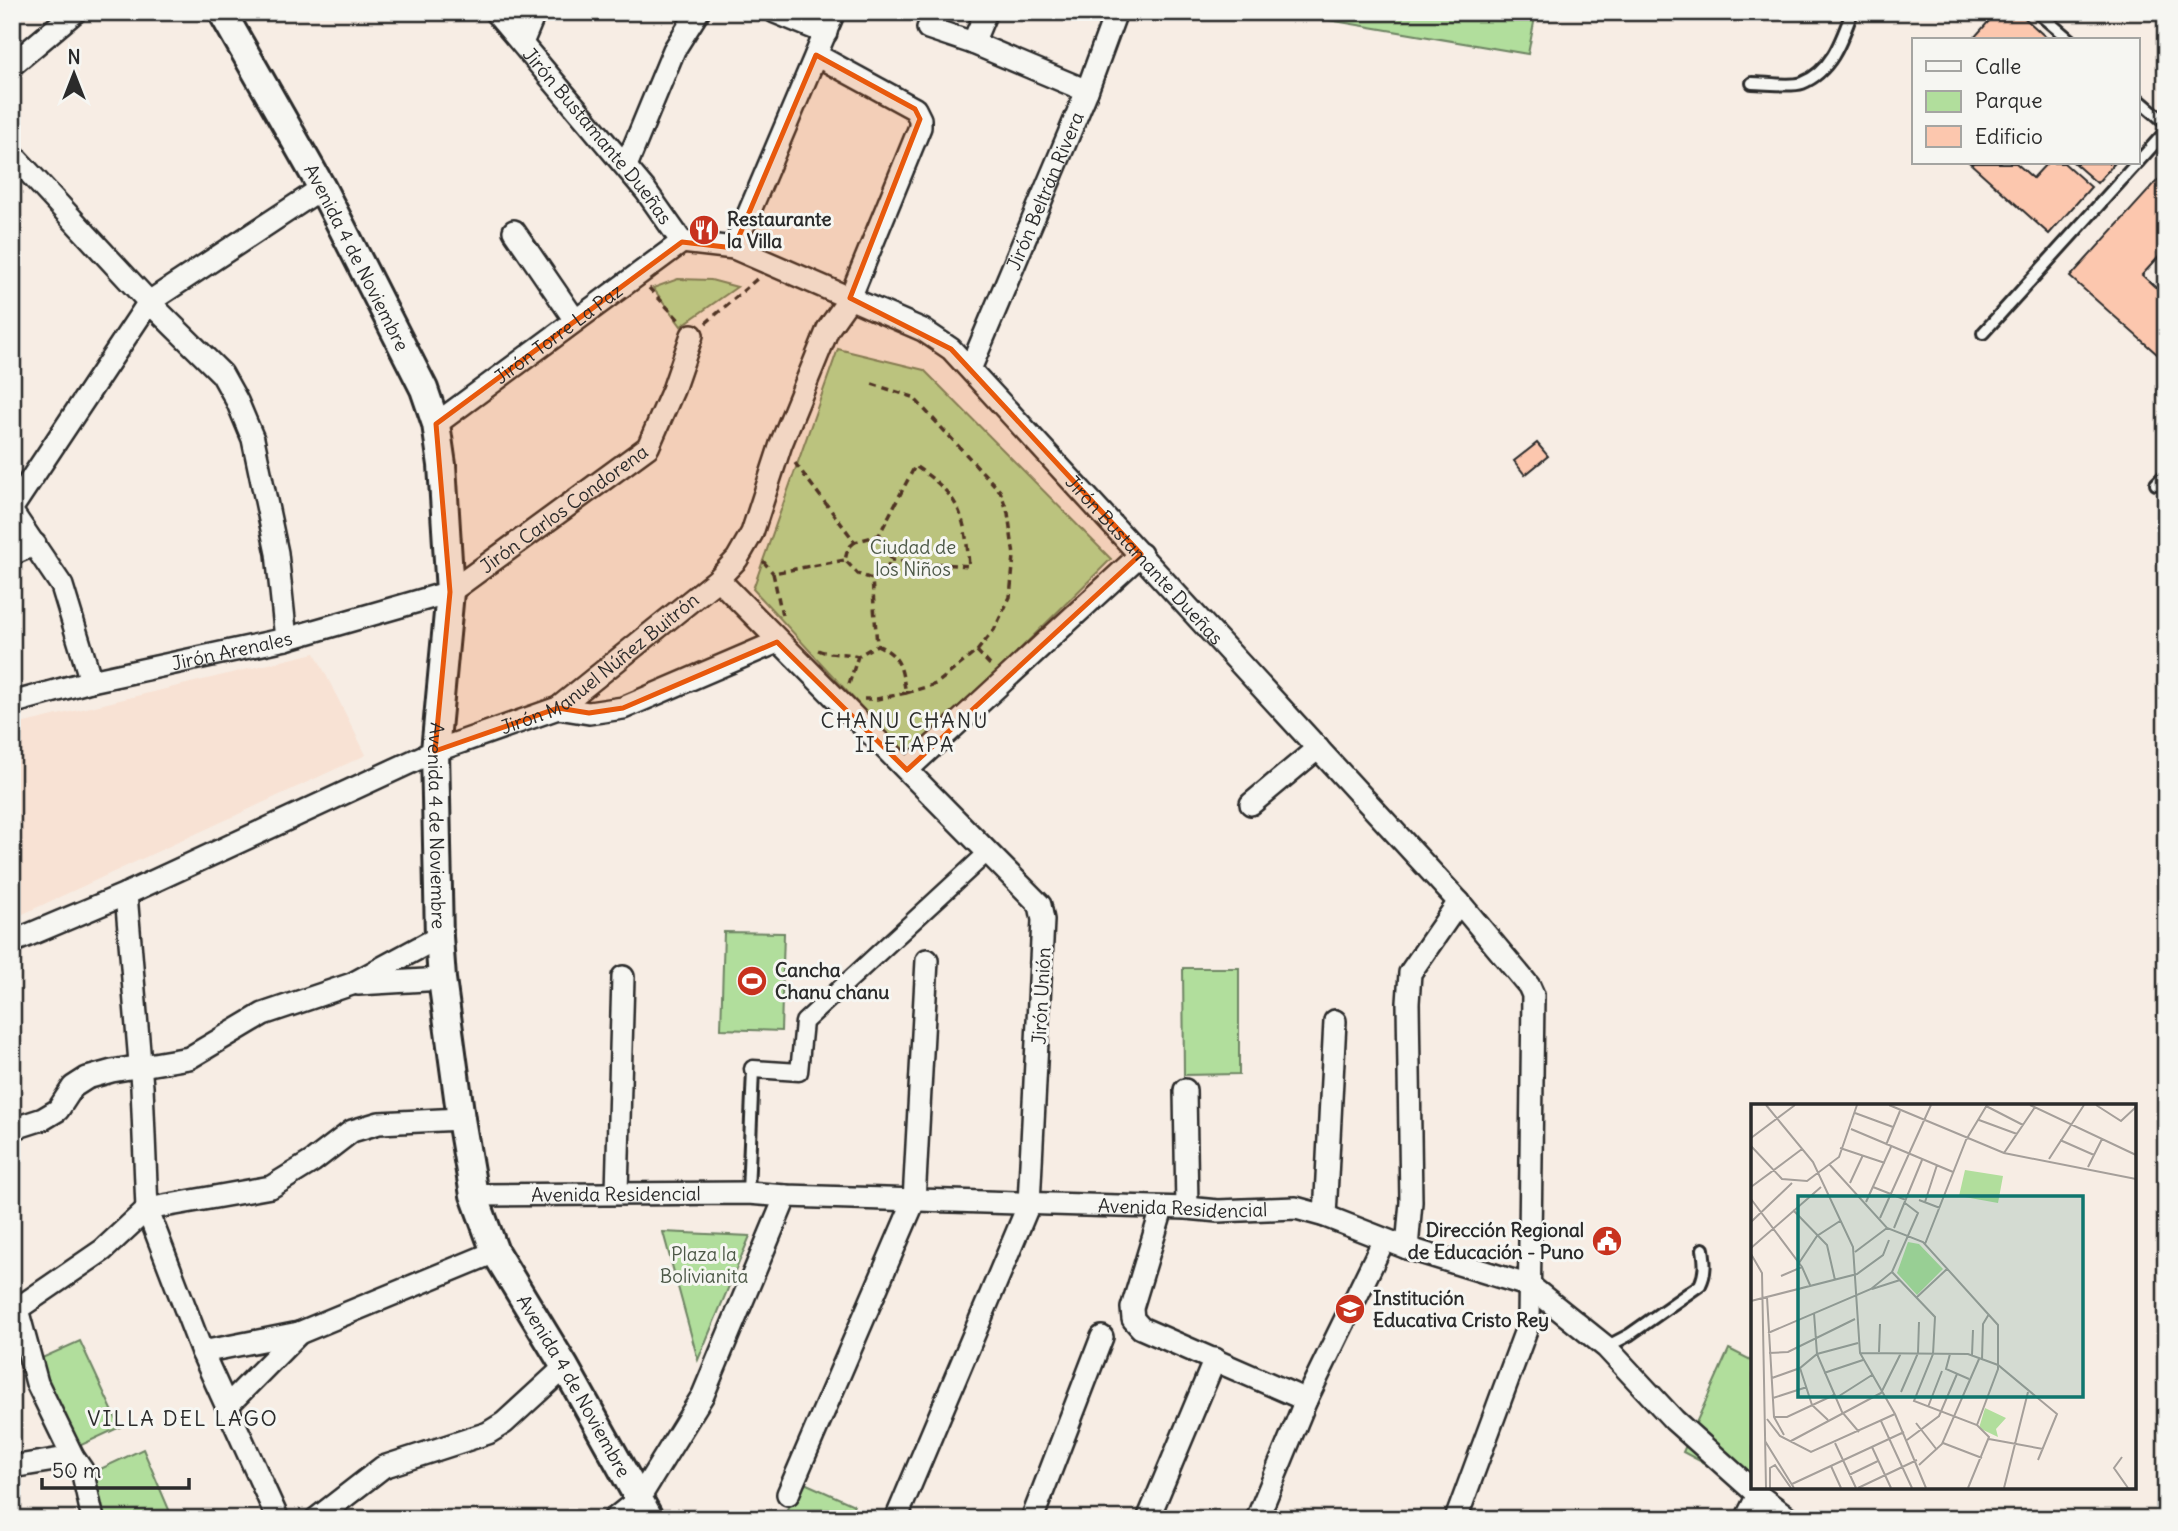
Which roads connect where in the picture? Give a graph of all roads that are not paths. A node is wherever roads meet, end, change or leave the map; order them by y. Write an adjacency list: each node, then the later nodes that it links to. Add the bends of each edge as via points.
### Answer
1 (75, 12): 18 (street)
2 (222, 12): 28 (street, Avenida 4 de Noviembre)
3 (495, 12): 15 (street, Jirón Bustamante Dueñas)
4 (535, 12): 15 (street)
5 (698, 12): 27 (street, via 674,50)
6 (775, 12): 13 (street)
7 (834, 12): 13 (street)
8 (986, 12): 16 (street)
9 (1116, 12): 20 (street, Jirón Beltrán Rivera)
10 (1852, 12): 19 (lane, via 1824,69 1801,83)
11 (2037, 12): 14 (lane)
12 (928, 28): 16 (street)
13 (826, 33): 17 (street)
14 (2068, 38)
15 (522, 43): 27 (street, Jirón Bustamante Dueñas)
16 (973, 43): 20 (street)
17 (816, 55): 31 (street); 32 (street, Jirón Manuel Núñez Buitrón, via 915,109 920,119)
18 (12, 65)
19 (1752, 83)
20 (1087, 91): 37 (street, Jirón Beltrán Rivera)
21 (2140, 101): 22 (lane)
22 (2166, 123)
23 (2166, 131): 25 (lane)
24 (12, 154): 33 (street)
25 (2140, 159)
26 (2135, 164): 35 (lane)
27 (626, 166): 30 (street, Jirón Bustamante Dueñas)
28 (322, 188): 33 (street); 38 (street, Avenida 4 de Noviembre, via 424,390)
29 (514, 231): 34 (street)
30 (682, 242): 31 (street, Jirón Bustamante Dueñas); 34 (street, Jirón Torre La Paz)
31 (734, 248): 32 (street, Jirón Bustamante Dueñas)
32 (850, 298): 37 (street, Jirón Bustamante Dueñas, via 923,330); 45 (street, Jirón Manuel Núñez Buitrón, via 828,329 781,444 752,533)
33 (149, 302): 41 (street); 47 (street, via 222,374 253,439 277,554)
34 (575, 320): 38 (street, Jirón Torre La Paz)
35 (1983, 333)
36 (692, 335): 46 (street, Jirón Carlos Condorena, via 648,447)
37 (971, 367): 44 (street, Jirón Bustamante Dueñas)
38 (436, 424): 46 (street, Avenida 4 de Noviembre)
39 (2166, 474): 40 (lane)
40 (2156, 484)
41 (12, 510): 42 (street)
42 (35, 544): 43 (street); 49 (street, via 62,586)
43 (12, 554)
44 (1141, 554): 52 (street, Jirón Bustamante Dueñas); 54 (street)
45 (718, 579): 48 (street, Jirón Unión); 51 (street, Jirón Manuel Núñez Buitrón)
46 (450, 592): 47 (street, Jirón Arenales); 53 (street, Avenida 4 de Noviembre)
47 (286, 639): 49 (street, Jirón Arenales)
48 (777, 642): 51 (street, via 624,708 589,713); 54 (street, Jirón Unión)
49 (91, 681): 50 (street, Jirón Arenales)
50 (12, 703)
51 (558, 708): 53 (street, Jirón Manuel Núñez Buitrón)
52 (1318, 748): 55 (street); 58 (street, Jirón Bustamante Dueñas)
53 (435, 751): 57 (street, Jirón Manuel Núñez Buitrón); 59 (street, Avenida 4 de Noviembre)
54 (907, 770): 56 (street, Jirón Unión)
55 (1251, 804)
56 (988, 852): 67 (street, via 804,1022 799,1072); 76 (street, Jirón Unión, via 1040,905 1043,920)
57 (125, 894): 60 (street, Jirón Manuel Núñez Buitrón); 66 (street)
58 (1459, 902): 82 (street, via 1410,973 1411,1202); 85 (street, Jirón Bustamante Dueñas, via 1533,996)
59 (439, 937): 63 (street, Avenida 4 de Noviembre); 64 (street)
60 (12, 942)
61 (927, 960): 75 (street)
62 (623, 977): 71 (street)
63 (442, 979): 64 (street); 69 (street, Avenida 4 de Noviembre)
64 (352, 984): 66 (street, via 263,1014 189,1059)
65 (1335, 1021): 80 (street)
66 (140, 1068): 70 (street, via 88,1078 73,1087 58,1110); 78 (street)
67 (753, 1069): 72 (lane)
68 (1185, 1090): 77 (street)
69 (461, 1119): 73 (street, Avenida 4 de Noviembre); 78 (street, via 379,1124 352,1131 271,1187)
70 (12, 1129)
71 (617, 1192): 72 (street, Avenida Residencial); 73 (street, Avenida Residencial)
72 (748, 1193): 74 (street, Avenida Residencial)
73 (474, 1195): 84 (street, Avenida 4 de Noviembre)
74 (786, 1196): 75 (street, Avenida Residencial); 101 (street, via 703,1395)
75 (914, 1201): 76 (street, Avenida Residencial); 99 (street)
76 (1029, 1204): 79 (street, Avenida Residencial); 106 (street, Jirón Unión)
77 (1187, 1208): 79 (street, Avenida Residencial); 80 (street, Avenida Residencial, via 1218,1212 1296,1208)
78 (147, 1209): 86 (street, via 103,1250); 90 (street)
79 (1162, 1209): 91 (street, via 1132,1308 1133,1319 1141,1328)
80 (1325, 1216): 81 (street, Avenida Residencial)
81 (1384, 1240): 82 (street, Avenida Residencial); 93 (street)
82 (1406, 1248): 85 (street, Avenida Residencial)
83 (1703, 1249): 89 (lane, via 1706,1266 1700,1285)
84 (495, 1252): 87 (street); 92 (street, Avenida 4 de Noviembre)
85 (1530, 1286): 89 (street, Avenida Residencial); 110 (street, Jirón Bustamante Dueñas, via 1529,1322)
86 (15, 1310): 95 (street, via 37,1383)
87 (299, 1333): 90 (street); 94 (street)
88 (1102, 1337): 107 (street)
89 (1605, 1347): 97 (street, Avenida Residencial, via 1674,1420)
90 (202, 1352): 94 (street)
91 (1215, 1359): 93 (street); 108 (street)
92 (565, 1367): 101 (street, Avenida 4 de Noviembre); 104 (street, via 488,1433 383,1467)
93 (1306, 1399): 109 (street)
94 (227, 1406): 102 (street)
95 (73, 1457): 96 (street); 103 (street, via 82,1470)
96 (12, 1467)
97 (1751, 1489)
98 (1751, 1489): 100 (street, Avenida Residencial)
99 (789, 1494)
100 (1758, 1495): 111 (street); 112 (street, Avenida Residencial)
101 (644, 1509): 105 (street)
102 (276, 1518)
103 (93, 1519)
104 (316, 1519)
105 (614, 1519)
106 (896, 1519)
107 (1032, 1519)
108 (1147, 1519)
109 (1257, 1519)
110 (1457, 1519)
111 (1746, 1519)
112 (1790, 1519)

